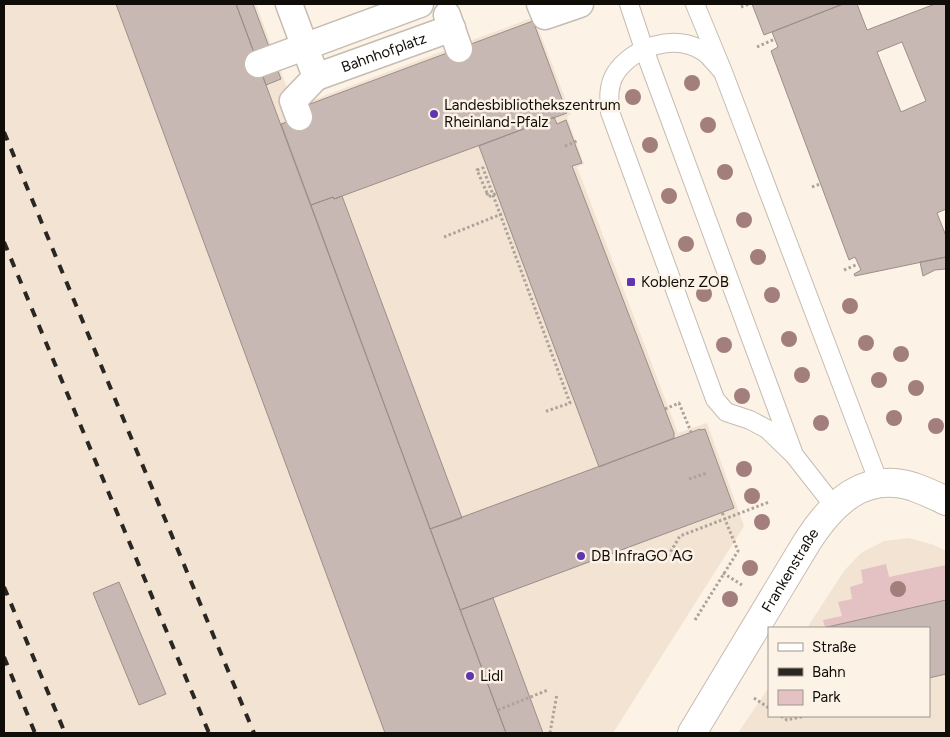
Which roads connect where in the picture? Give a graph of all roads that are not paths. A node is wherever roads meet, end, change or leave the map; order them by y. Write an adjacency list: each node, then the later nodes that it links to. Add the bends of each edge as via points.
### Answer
1 (289, 4): 8 (street)
2 (420, 4): 8 (street)
3 (540, 4): 4 (street, via 545,16)
4 (580, 4)
5 (629, 4): 9 (lane)
6 (695, 4): 11 (lane)
7 (449, 20): 12 (street, Bahnhofplatz)
8 (305, 46): 10 (street); 12 (street)
9 (644, 49): 11 (lane, via 661,44 682,44 703,52); 14 (lane); 14 (lane, via 627,59 614,75 608,93 610,112 715,399 726,412 767,429)
10 (258, 64)
11 (722, 72): 15 (lane)
12 (316, 77): 13 (street, Bahnhofplatz, via 293,101)
13 (299, 117)
14 (794, 455): 17 (lane)
15 (879, 483): 16 (street, via 914,487); 17 (street, Frankenstraße, via 857,490)
16 (946, 500)
17 (834, 506): 18 (street, Frankenstraße, via 807,542)
18 (692, 733)

